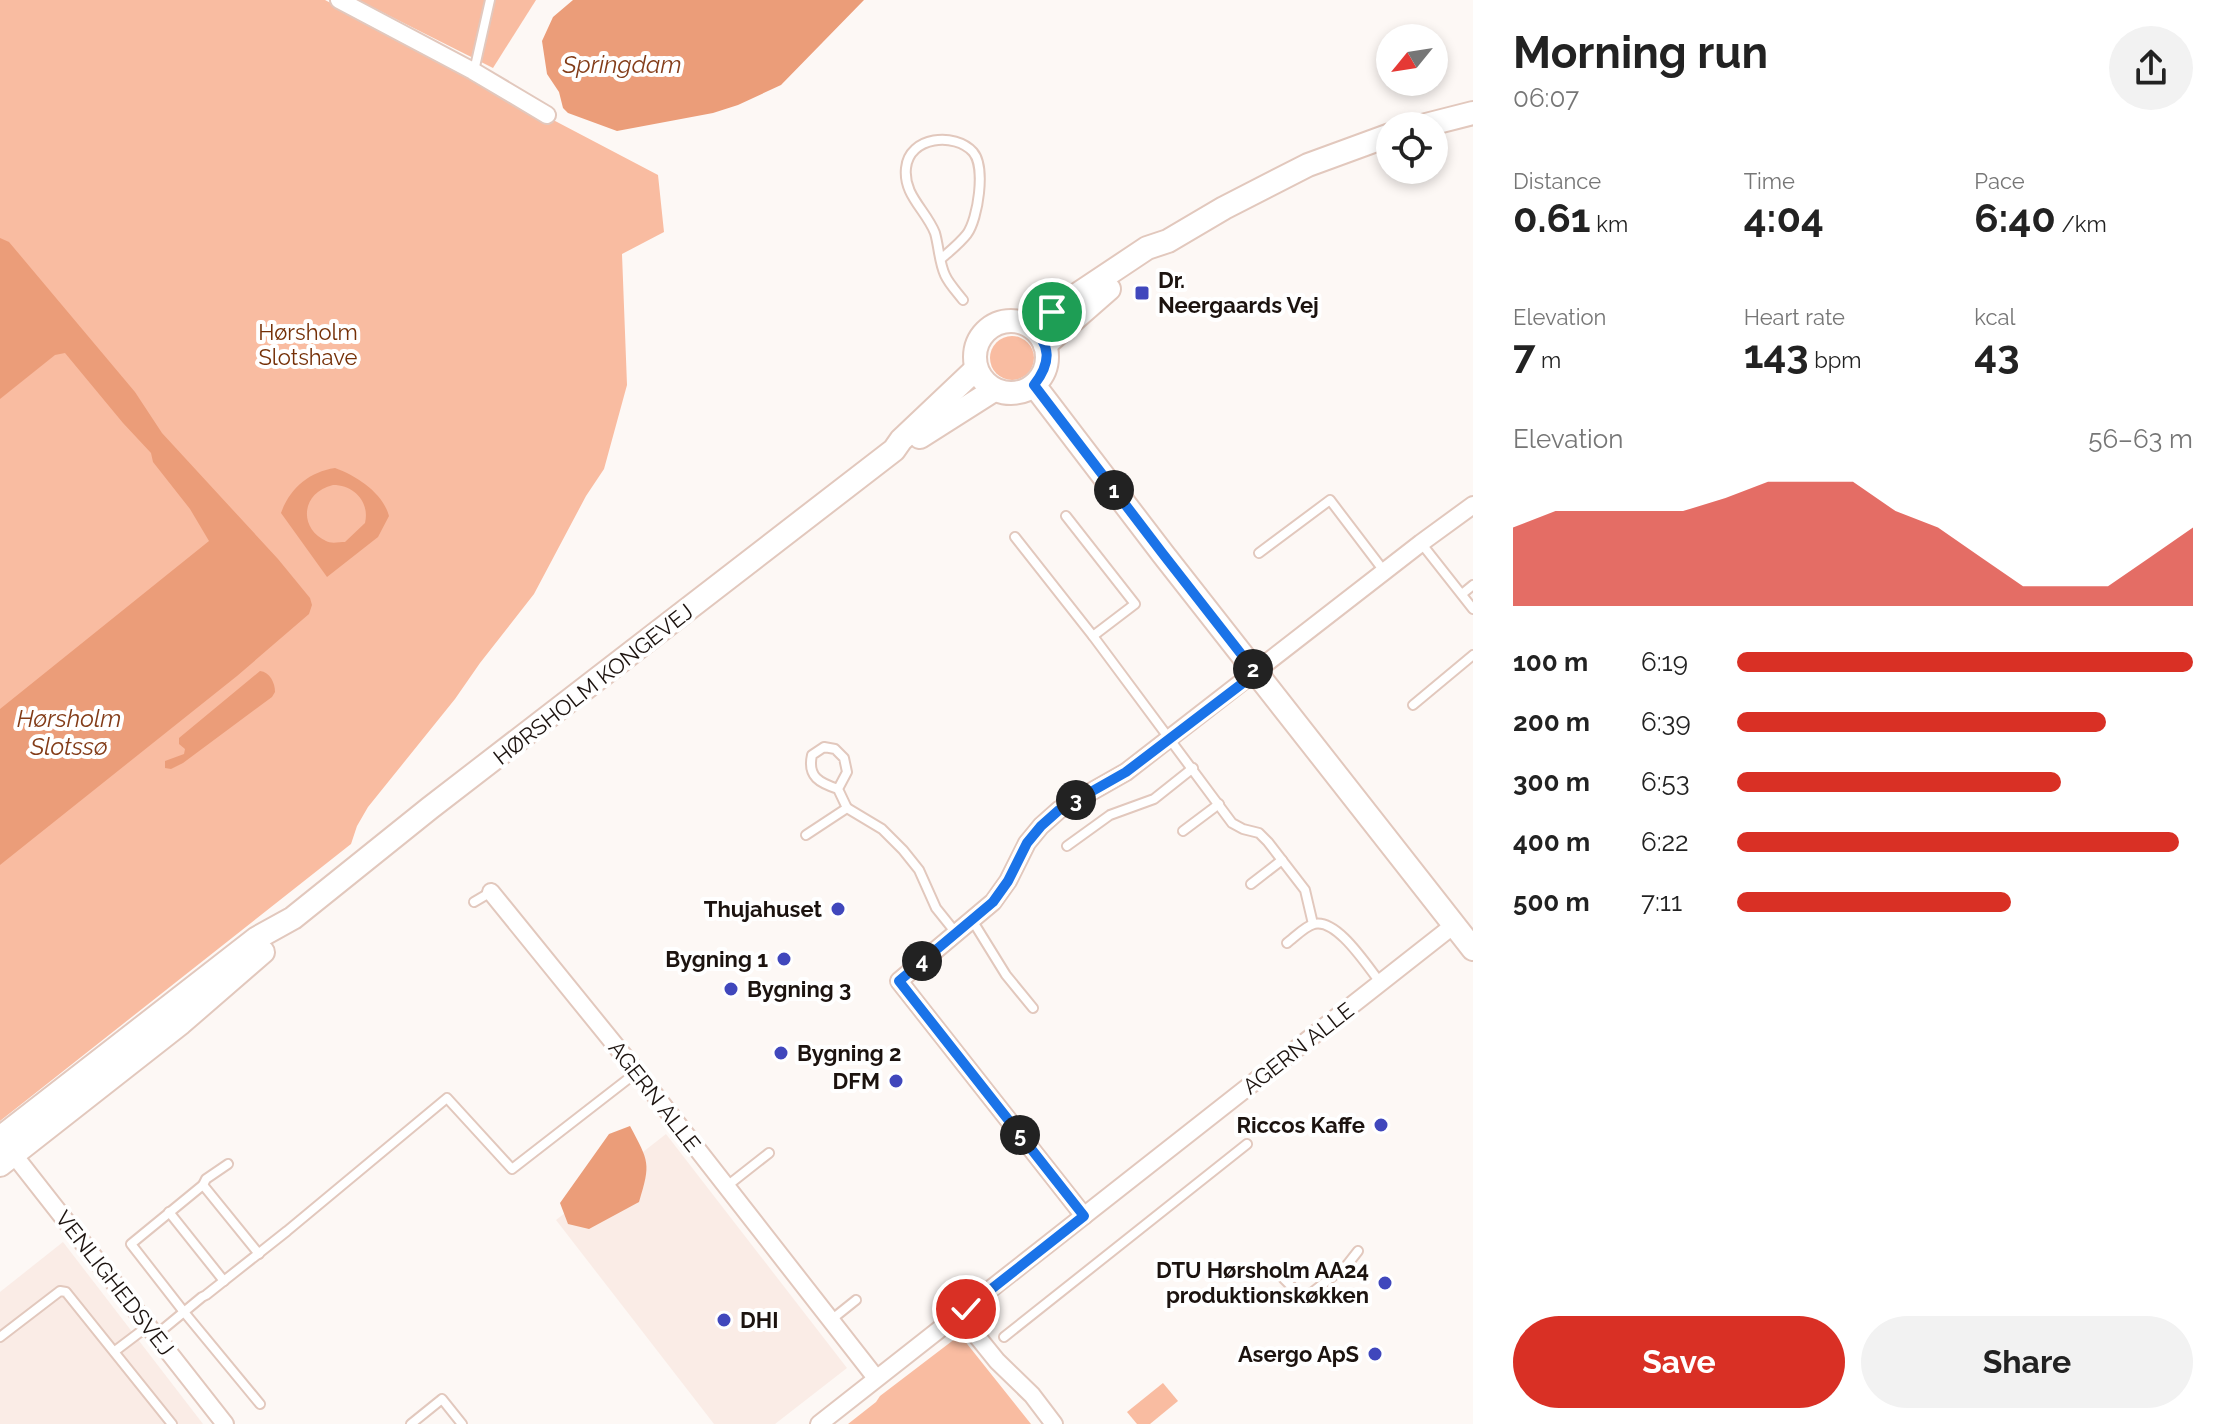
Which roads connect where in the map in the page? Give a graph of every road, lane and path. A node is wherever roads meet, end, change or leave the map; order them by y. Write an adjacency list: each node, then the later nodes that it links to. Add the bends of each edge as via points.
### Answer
1 (339, 0): 3 (street)
2 (490, 0): 3 (lane)
3 (473, 71): 5 (street)
4 (1473, 113): 6 (main road)
5 (547, 115)
6 (1448, 119)
7 (1376, 140): 8 (main road, via 1308,165)
8 (1168, 241): 11 (main road, via 1147,248); 12 (main road, via 1154,259 1095,300)
9 (941, 259): 9 (lane, via 934,232 909,192 905,169 918,147 954,139 974,153 980,168 976,216); 10 (lane, via 945,275)
10 (963, 300)
11 (1030, 326): 12 (main road); 13 (main road, via 1008,320 988,328 974,352)
12 (1045, 345): 14 (main road, via 1044,372)
13 (976, 369): 15 (main road); 16 (main road, HØRSHOLM KONGEVEJ)
14 (1034, 385): 15 (main road, via 1022,392); 28 (main road)
15 (994, 390): 16 (main road, HØRSHOLM KONGEVEJ)
16 (894, 450): 42 (main road, HØRSHOLM KONGEVEJ)
17 (1473, 505): 20 (street)
18 (1066, 516): 26 (lane, via 1135,604)
19 (1015, 537): 26 (lane)
20 (1421, 543): 22 (street); 24 (lane)
21 (1259, 553): 22 (lane, via 1330,500)
22 (1385, 571): 28 (street)
23 (1473, 585): 24 (lane)
24 (1462, 594): 25 (lane)
25 (1473, 609)
26 (1093, 636): 30 (lane)
27 (1473, 655): 29 (lane)
28 (1256, 673): 30 (street); 45 (main road)
29 (1413, 705)
30 (1172, 739): 31 (lane); 43 (street, via 1041,826 993,902)
31 (1193, 768): 33 (lane); 37 (lane, via 1154,799 1110,815)
32 (838, 789): 32 (lane, via 847,772 844,758 824,747 810,763 820,783); 34 (lane)
33 (1219, 804): 35 (lane); 38 (lane, via 1232,823 1259,833)
34 (847, 808): 36 (lane); 46 (lane, via 882,829 903,850)
35 (1183, 831)
36 (806, 835)
37 (1067, 846)
38 (1282, 860): 39 (lane); 44 (lane, via 1305,890)
39 (1251, 884)
40 (491, 892): 41 (lane); 51 (street, AGERN ALLE)
41 (474, 902)
42 (293, 918): 53 (main road, HØRSHOLM KONGEVEJ, via 266,949 181,1023); 53 (main road, HØRSHOLM KONGEVEJ, via 257,938 165,1010 145,1035)
43 (971, 920): 46 (street); 50 (lane)
44 (1313, 924): 47 (lane); 49 (lane, via 1337,930)
45 (1454, 925): 48 (main road); 49 (street, AGERN ALLE)
46 (956, 933): 59 (street, via 899,981)
47 (1287, 943)
48 (1473, 949)
49 (1381, 983): 59 (street, AGERN ALLE)
50 (1033, 1008)
51 (637, 1072): 57 (street, AGERN ALLE); 61 (lane, via 512,1169 447,1098)
52 (1247, 1144): 70 (lane)
53 (4, 1152): 68 (street, VENLIGHEDSVEJ)
54 (769, 1153): 57 (lane)
55 (228, 1164): 56 (lane)
56 (203, 1185): 58 (lane); 61 (lane)
57 (726, 1187): 67 (street, AGERN ALLE)
58 (169, 1212): 63 (lane); 65 (lane, via 131,1244)
59 (1084, 1216): 66 (street, AGERN ALLE)
60 (1358, 1251): 62 (lane, via 1304,1299)
61 (259, 1254): 63 (lane)
62 (1283, 1278)
63 (224, 1281): 65 (lane)
64 (856, 1300): 67 (lane)
65 (184, 1312): 68 (lane); 73 (lane)
66 (959, 1314): 72 (street, AGERN ALLE); 79 (street)
67 (831, 1320): 72 (street, AGERN ALLE)
68 (152, 1330): 71 (lane); 75 (street, VENLIGHEDSVEJ)
69 (0, 1337): 71 (lane, via 60,1291)
70 (1004, 1337)
71 (115, 1351): 74 (lane)
72 (876, 1378): 78 (street, AGERN ALLE)
73 (260, 1404)
74 (172, 1424)
75 (225, 1424)
76 (411, 1424): 77 (lane, via 442,1399)
77 (462, 1424)
78 (819, 1424)
79 (1054, 1424)

